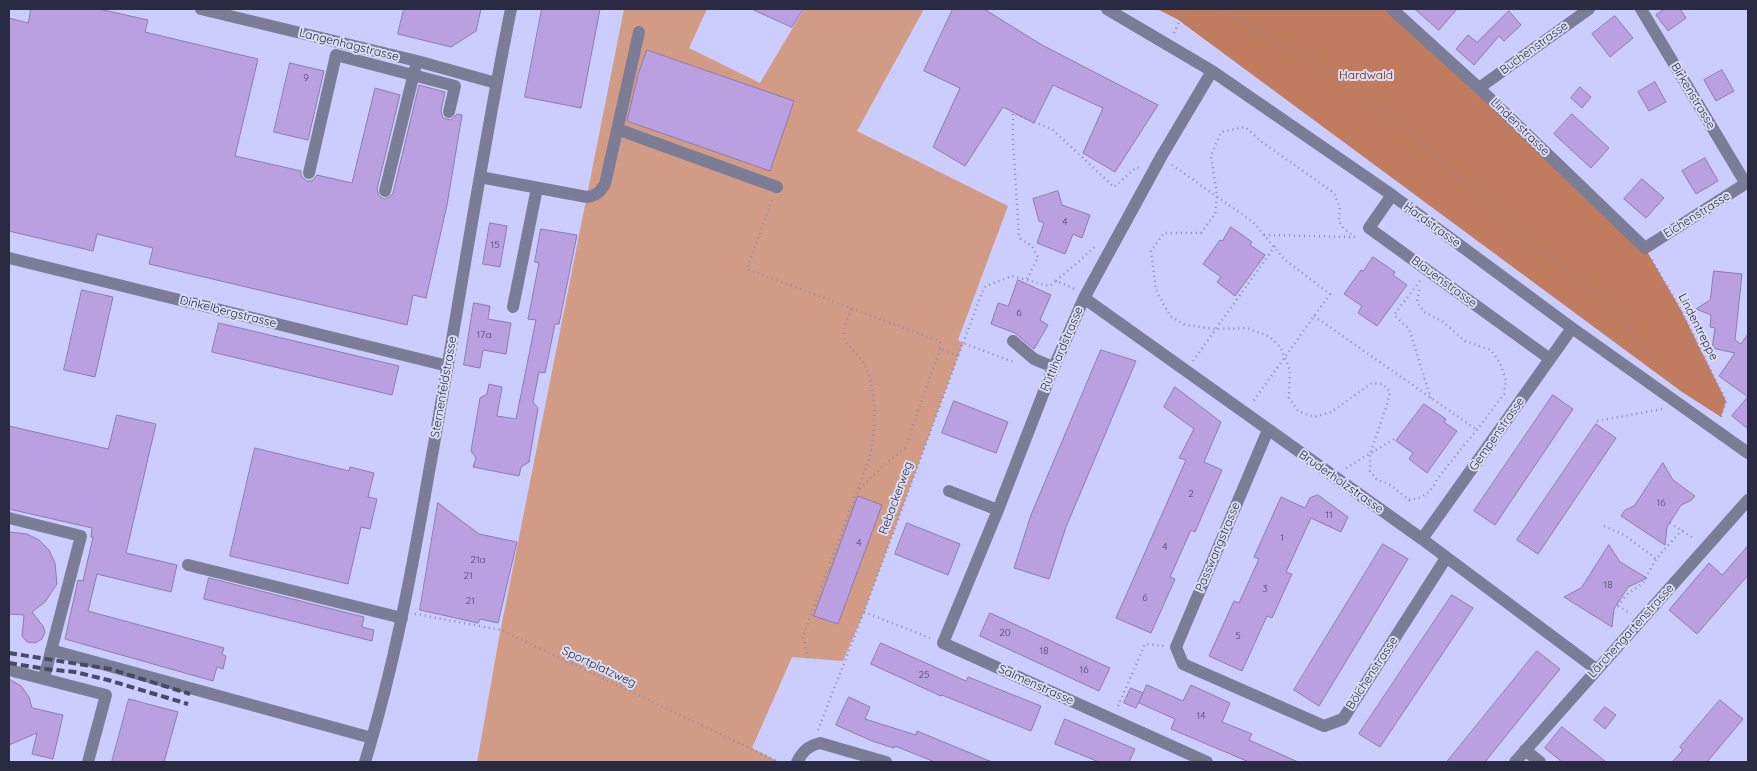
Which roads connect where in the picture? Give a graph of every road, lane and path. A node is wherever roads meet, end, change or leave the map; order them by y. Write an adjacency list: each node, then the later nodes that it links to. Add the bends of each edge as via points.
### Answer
1 (201, 9): 11 (street, Langenhagstrasse)
2 (511, 9): 14 (street, Sternenfeldstrasse)
3 (1107, 9): 10 (street, Hardstrasse)
4 (1185, 9): 10 (path)
5 (1220, 9): 53 (path, via 1360,88 1612,308)
6 (1392, 9): 15 (street, Lindenstrasse)
7 (1589, 9): 15 (street, Buchenstrasse)
8 (1641, 9): 22 (street, Birkenstrasse)
9 (640, 32): 17 (street)
10 (1169, 45): 12 (street, Hardstrasse)
11 (417, 61): 13 (street); 14 (street, Langenhagstrasse)
12 (1212, 71): 18 (street, Rüttihardstrasse); 26 (street, Hardstrasse)
13 (413, 76): 16 (street, via 455,86); 19 (street, via 336,56); 25 (street)
14 (496, 83): 21 (street, Sternenfeldstrasse)
15 (1479, 88): 30 (street, Lindenstrasse)
16 (449, 112)
17 (617, 129): 23 (street); 24 (street, via 605,184 600,192 587,197)
18 (1161, 157): 20 (street, Rüttihardstrasse); 27 (path)
19 (309, 173)
20 (1151, 175): 31 (street, Rüttihardstrasse); 34 (path, via 1137,167 1114,187 1053,130 1013,113 1019,236 1032,246 1038,257)
21 (480, 177): 24 (street); 49 (street, Sternenfeldstrasse)
22 (1747, 183): 30 (street, Eichenstrasse)
23 (777, 187): 39 (path, via 747,269)
24 (537, 188): 38 (street)
25 (385, 191)
26 (1392, 195): 33 (street, Blauenstrasse, via 1369,228); 41 (street, Hardstrasse)
27 (1217, 196): 28 (path, via 1254,222); 28 (path, via 1211,156 1221,132 1246,127 1334,193 1340,208 1339,221 1355,237); 42 (path, via 1215,214 1201,233 1164,233 1152,251 1156,290 1170,316 1185,325)
28 (1264, 235): 29 (path)
29 (1275, 246): 40 (path, via 1285,260 1330,294); 42 (path)
30 (1645, 248): 57 (path, Lindentreppe, via 1681,310 1726,401 1721,417)
31 (1108, 253): 35 (path, via 1096,246); 37 (street, Rüttihardstrasse)
32 (9, 258): 49 (street, Dinkelbergstrasse)
33 (1428, 270): 48 (street, Blauenstrasse); 54 (path, via 1394,315 1409,330)
34 (1027, 279): 35 (path, Rebackerweg, via 1049,286); 44 (path, Rebackerweg, via 1012,276 986,286)
35 (1056, 281): 37 (path)
36 (1420, 286): 60 (path, via 1417,302 1424,312 1442,321 1465,341 1491,350 1500,363 1506,380 1504,394)
37 (1084, 296): 51 (street, Rüttihardstrasse); 52 (street, Bruderholzstrasse)
38 (513, 308)
39 (852, 308): 45 (path, via 939,341); 66 (path, via 844,335 865,365 875,414 872,449)
40 (1314, 316): 47 (path); 54 (path)
41 (1572, 328): 48 (street, Gempenstrasse); 55 (street, Hardstrasse)
42 (1216, 329): 47 (path, via 1247,328 1270,337); 52 (path)
43 (1013, 341): 51 (street, via 1034,359)
44 (963, 344): 46 (path, Rebackerweg); 50 (path)
45 (940, 349): 46 (path); 66 (path, via 904,448)
46 (958, 356): 80 (path, Rebackerweg)
47 (1285, 356): 56 (path); 64 (path, via 1290,370 1289,398 1298,411 1314,417 1331,412 1372,383 1383,384 1390,392)
48 (1550, 359): 62 (street, Gempenstrasse)
49 (448, 366): 81 (street, Sternenfeldstrasse)
50 (1024, 366)
51 (1053, 367): 69 (street, Rüttihardstrasse)
52 (1186, 370): 56 (street, Bruderholzstrasse)
53 (1677, 386)
54 (1431, 399): 60 (path)
55 (1680, 405): 58 (path); 63 (street, Hardstrasse)
56 (1244, 412): 59 (street, Bruderholzstrasse)
57 (1713, 412)
58 (1597, 421)
59 (1268, 430): 65 (street, Bruderholzstrasse); 83 (street, Passwangstrasse)
60 (1477, 430): 62 (path); 64 (path, via 1437,478 1434,487 1419,499 1409,500 1389,484 1377,480 1370,471)
61 (1394, 438): 64 (path)
62 (1492, 440): 74 (street, Gempenstrasse)
63 (1748, 453)
64 (1370, 454): 65 (path, via 1341,471)
65 (1336, 478): 74 (street, Bruderholzstrasse)
66 (858, 491): 85 (path, via 803,636)
67 (949, 491): 69 (street)
68 (1748, 500): 75 (street, Lärchengartenstrasse)
69 (998, 510): 82 (street, Rüttihardstrasse)
70 (9, 518): 84 (street, via 81,536)
71 (1670, 523): 73 (path)
72 (1604, 526): 77 (path, via 1626,536)
73 (1682, 530): 75 (path); 77 (path)
74 (1422, 540): 76 (street, Bruderholzstrasse)
75 (1707, 546): 86 (street, Lärchengartenstrasse)
76 (1446, 558): 83 (street, Bölchenstrasse, via 1343,718 1324,726 1183,664); 86 (street, Bruderholzstrasse)
77 (1656, 559): 79 (path, via 1643,583 1626,595)
78 (188, 565): 81 (street)
79 (1618, 606)
80 (864, 612): 82 (path); 91 (path, Rebackerweg)
81 (403, 614): 90 (street, Sternenfeldstrasse); 95 (path, Sportplatzweg, via 501,630)
82 (943, 642): 89 (street, Salmenstrasse)
83 (1176, 647): 89 (path, via 1145,644)
84 (51, 650): 88 (street); 90 (street)
85 (808, 658)
86 (1596, 669): 92 (street, Lärchengartenstrasse)
87 (9, 670): 88 (street)
88 (44, 678): 93 (street, via 106,695)
89 (1112, 719): 98 (street, Salmenstrasse)
90 (372, 738): 94 (street, Sternenfeldstrasse)
91 (812, 745): 96 (street, via 804,750); 97 (street, via 829,745)
92 (1525, 750): 99 (street, Lärchengartenstrasse); 100 (street)
93 (88, 762)
94 (365, 762)
95 (779, 762)
96 (797, 762)
97 (886, 762)
98 (1207, 762)
99 (1515, 762)
100 (1540, 762)

